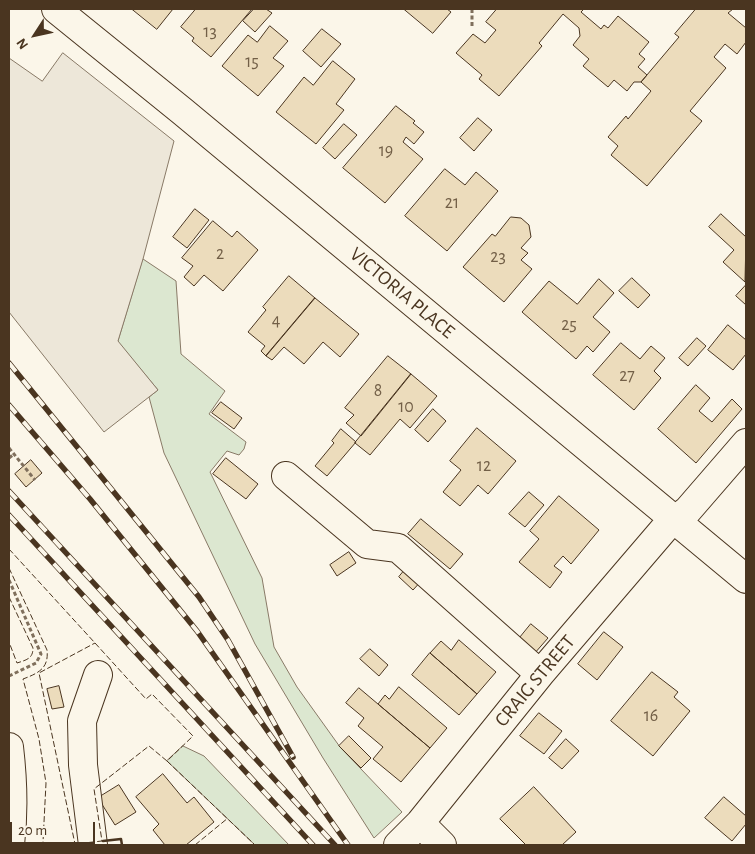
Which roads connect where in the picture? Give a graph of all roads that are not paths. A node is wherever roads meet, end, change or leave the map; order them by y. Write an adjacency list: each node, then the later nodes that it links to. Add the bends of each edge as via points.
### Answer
1 (56, 9): 4 (street, VICTORIA PLACE)
2 (746, 442): 4 (street, CRAIG STREET, via 688,510)
3 (286, 476): 7 (street, via 367,544 398,548)
4 (675, 519): 5 (street, VICTORIA PLACE); 7 (street, CRAIG STREET)
5 (746, 579)
6 (98, 674): 11 (street, via 82,721 83,765)
7 (540, 674): 9 (street, CRAIG STREET)
8 (9, 747): 10 (street, via 13,778)
9 (420, 823): 12 (street, CRAIG STREET); 13 (street)
10 (10, 845)
11 (93, 845)
12 (398, 845)
13 (442, 845)

